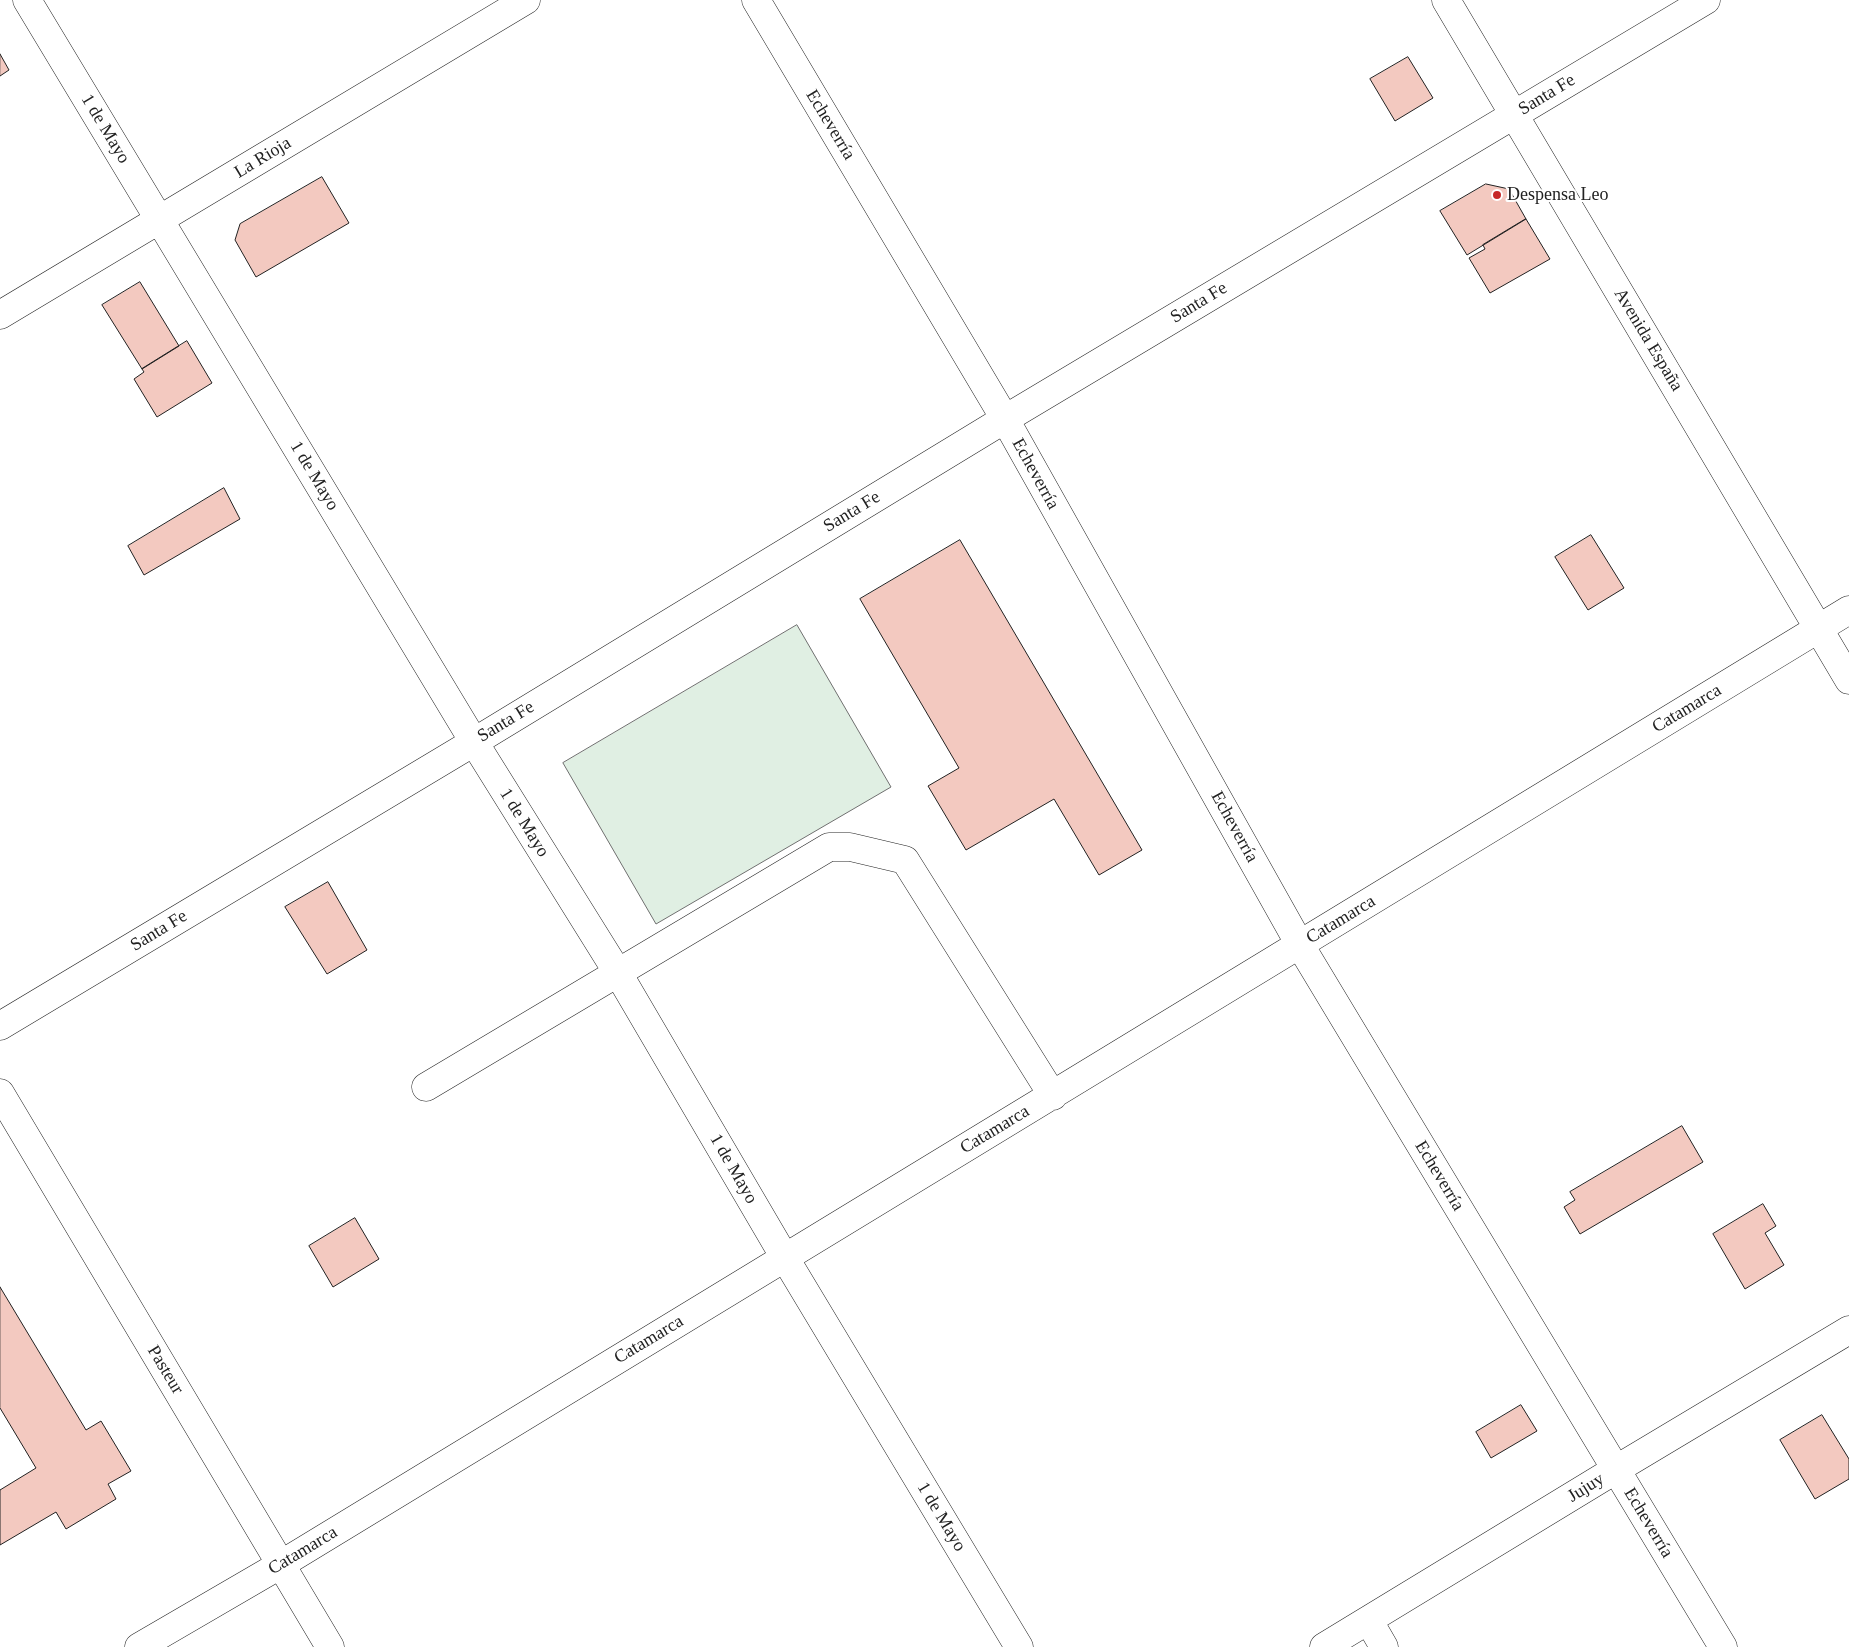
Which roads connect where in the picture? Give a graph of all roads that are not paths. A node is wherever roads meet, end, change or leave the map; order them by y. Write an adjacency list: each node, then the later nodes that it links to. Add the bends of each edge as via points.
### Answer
1 (27, 0): 7 (street, 1 de Mayo)
2 (526, 0): 7 (street, La Rioja)
3 (756, 0): 9 (street, Echeverría)
4 (1446, 0): 6 (street, Avenida España)
5 (1706, 0): 6 (street, Santa Fe)
6 (1514, 115): 9 (street, Santa Fe); 11 (street, Avenida España)
7 (160, 219): 8 (street, La Rioja); 13 (street, 1 de Mayo)
8 (0, 315)
9 (1005, 419): 13 (street, Santa Fe); 14 (street, Echeverría)
10 (1849, 610): 11 (street, Catamarca)
11 (1819, 628): 12 (street, Avenida España); 14 (street, Catamarca)
12 (1849, 680)
13 (474, 742): 15 (street, 1 de Mayo); 16 (street, Santa Fe)
14 (1300, 945): 19 (street, Catamarca); 22 (street, Echeverría)
15 (618, 973): 17 (street); 19 (street, via 829,847 850,847 905,860); 20 (street, 1 de Mayo)
16 (0, 1026)
17 (426, 1087)
18 (0, 1093): 23 (street, Pasteur)
19 (1052, 1096): 20 (street, Catamarca)
20 (785, 1258): 23 (street, Catamarca); 27 (street, 1 de Mayo)
21 (1849, 1330): 22 (street, Jujuy)
22 (1615, 1470): 24 (street, Jujuy); 30 (street, Echeverría)
23 (280, 1565): 25 (street, Catamarca); 26 (street, Pasteur)
24 (1369, 1621): 28 (street, Jujuy); 29 (street)
25 (139, 1647)
26 (330, 1647)
27 (1019, 1647)
28 (1324, 1647)
29 (1384, 1647)
30 (1723, 1647)

